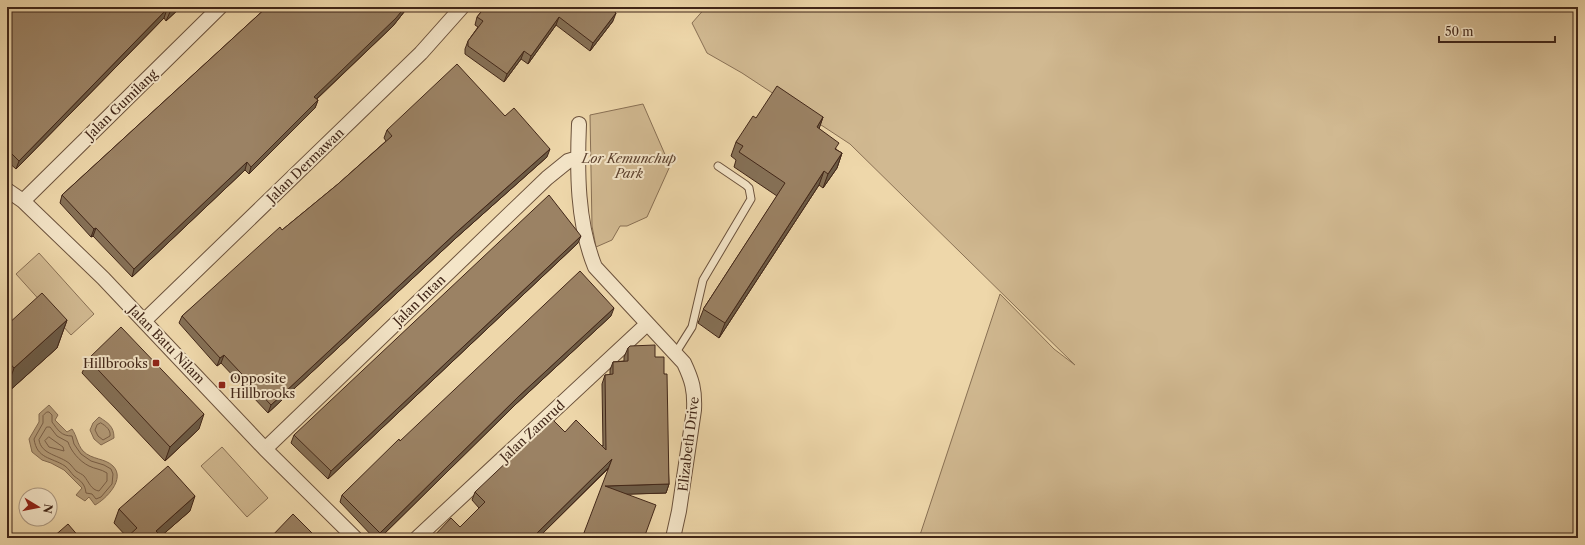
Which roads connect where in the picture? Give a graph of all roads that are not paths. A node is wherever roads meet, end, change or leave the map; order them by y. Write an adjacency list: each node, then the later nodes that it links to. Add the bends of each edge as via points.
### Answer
1 (220, 7): 7 (street, Jalan Gumilang)
2 (462, 7): 8 (street, Jalan Dermawan, via 421,53)
3 (579, 124): 4 (street, Elizabeth Drive)
4 (578, 158): 9 (street, Elizabeth Drive, via 585,232 595,267); 11 (street, Jalan Intan, via 568,161 547,178)
5 (718, 166): 10 (lane, via 749,188 751,199 703,280 692,327)
6 (7, 190): 7 (street, Jalan Batu Nilam)
7 (23, 201): 8 (street, Jalan Batu Nilam)
8 (144, 321): 11 (street, Jalan Batu Nilam)
9 (647, 324): 10 (street, Elizabeth Drive); 13 (street, Jalan Zamrud)
10 (675, 354): 14 (street, Elizabeth Drive, via 684,363 695,393 680,511)
11 (265, 449): 12 (street, Jalan Batu Nilam)
12 (355, 538)
13 (417, 538)
14 (673, 538)

